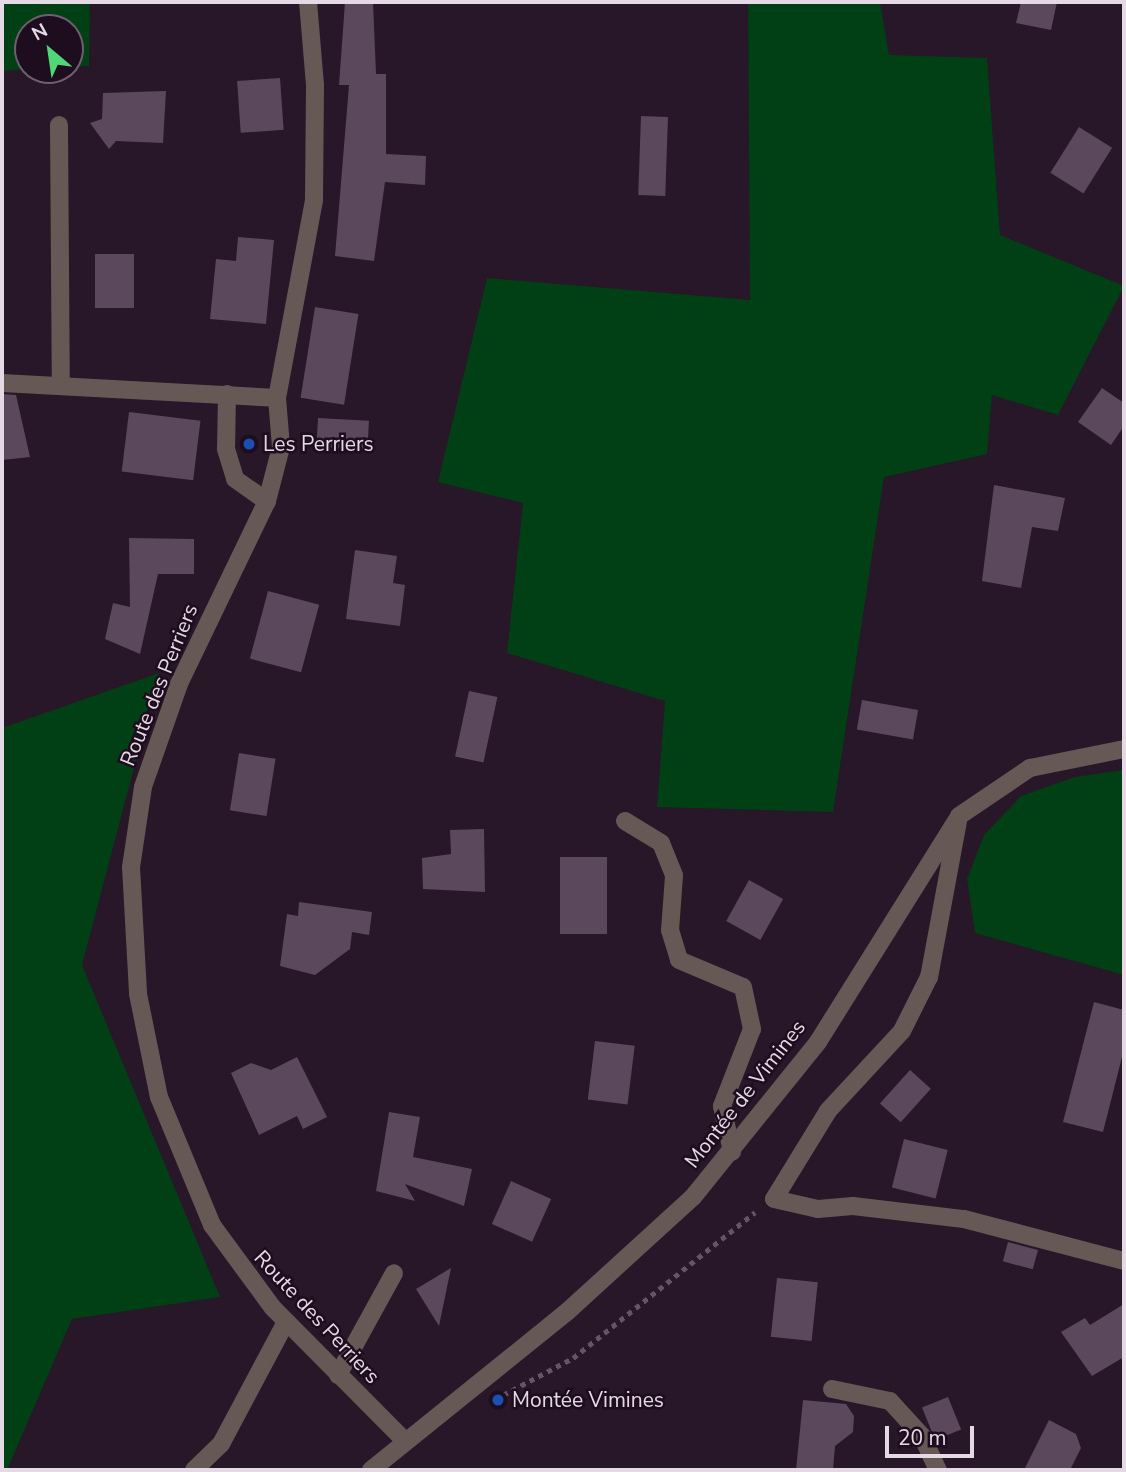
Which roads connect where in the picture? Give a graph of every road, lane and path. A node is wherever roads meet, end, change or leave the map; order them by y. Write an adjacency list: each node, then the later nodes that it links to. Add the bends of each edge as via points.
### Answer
1 (308, 2): 6 (street, Route des Perriers, via 314,200)
2 (59, 125): 3 (street)
3 (61, 381): 4 (street); 5 (street)
4 (2, 383)
5 (227, 394): 6 (street); 7 (street, via 226,449 236,479)
6 (277, 398): 7 (street, Route des Perriers, via 281,447)
7 (267, 501): 15 (street, Route des Perriers, via 155,744 135,829 131,936 147,1049 191,1185 238,1267)
8 (1124, 749): 9 (street, Montée de Vimines, via 1030,768)
9 (960, 816): 11 (street, Montée de Vimines, via 818,1042); 12 (street, via 929,977 902,1031 828,1111)
10 (625, 821): 11 (street, via 661,843 674,876 670,930 679,960 743,986 752,1029 722,1106)
11 (732, 1152): 19 (street, Montée de Vimines, via 649,1242)
12 (774, 1199): 13 (street, via 818,1209 853,1206 964,1219); 18 (path, via 573,1358 516,1392)
13 (1124, 1261)
14 (394, 1273): 16 (street)
15 (286, 1322): 16 (street, Route des Perriers); 20 (street, via 221,1444)
16 (338, 1376): 19 (street, Route des Perriers)
17 (832, 1389): 22 (street, via 890,1401 922,1436)
18 (489, 1397)
19 (404, 1440): 21 (street, Montée de Vimines)
20 (194, 1470)
21 (372, 1470)
22 (938, 1470)

